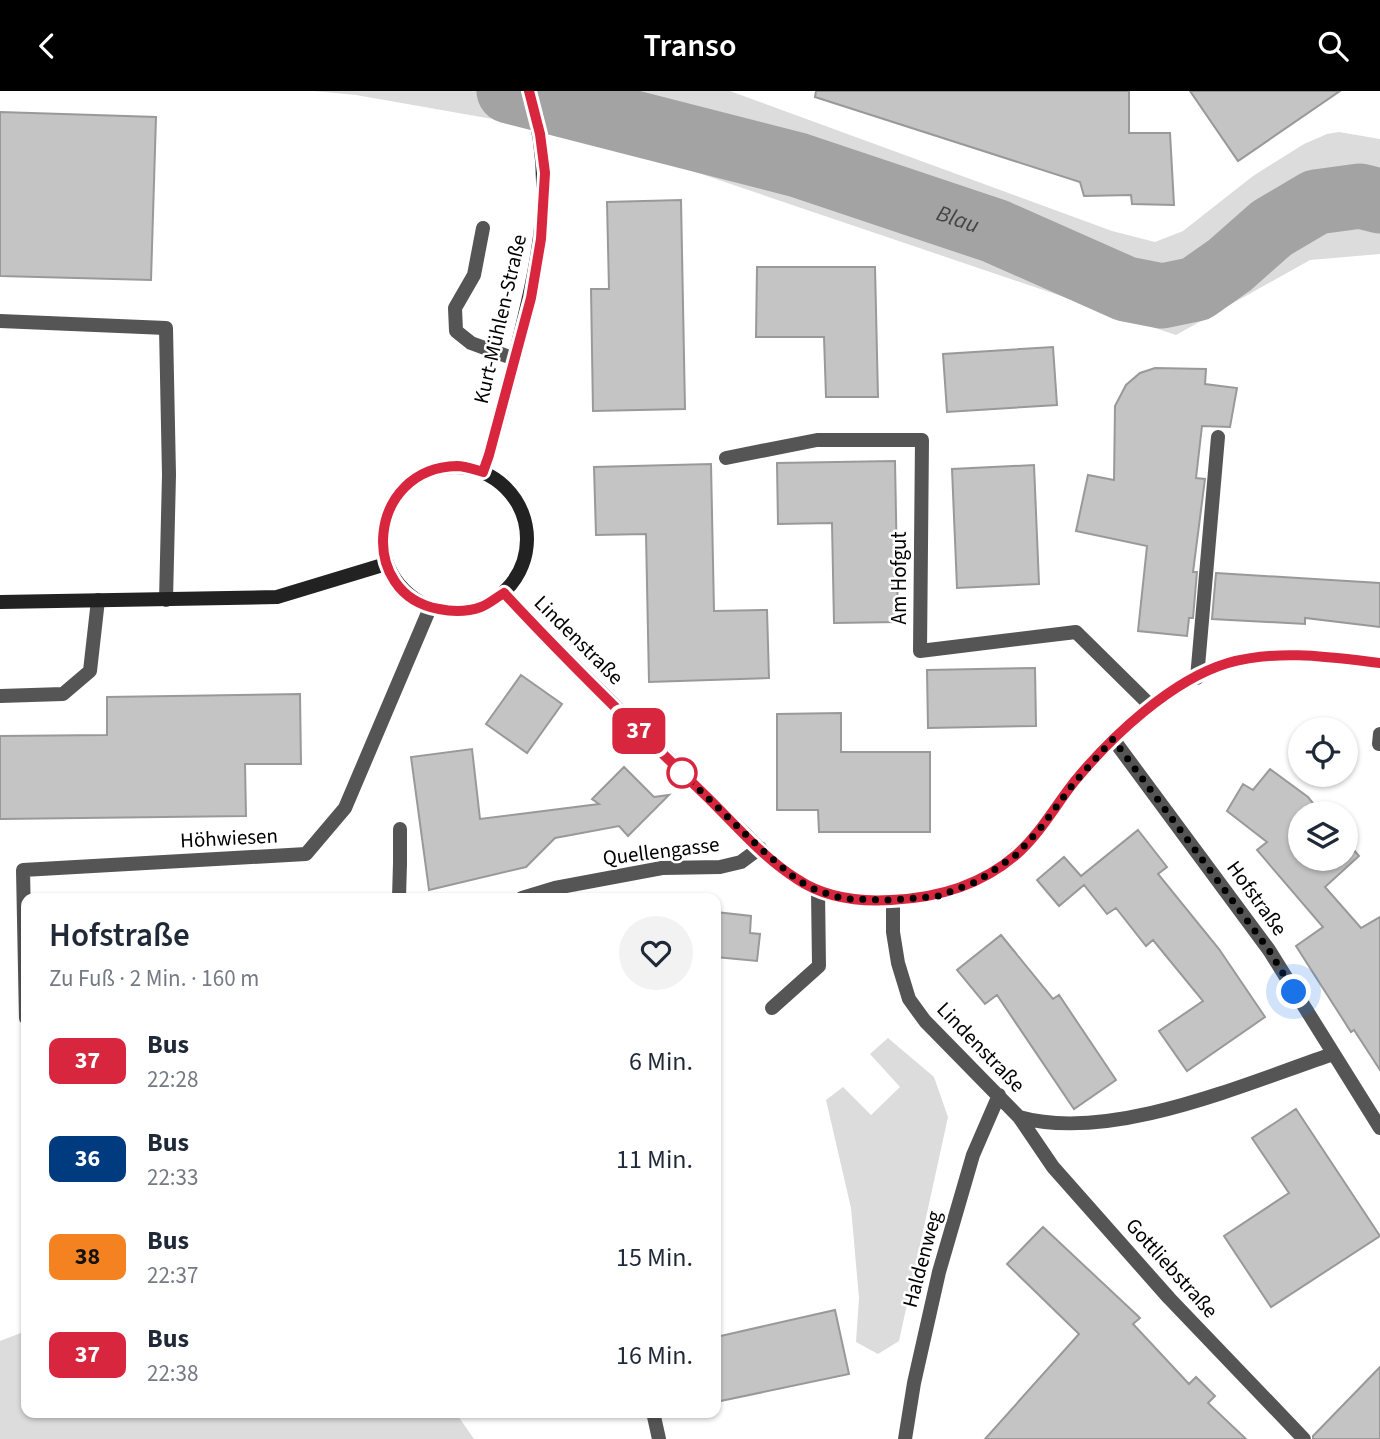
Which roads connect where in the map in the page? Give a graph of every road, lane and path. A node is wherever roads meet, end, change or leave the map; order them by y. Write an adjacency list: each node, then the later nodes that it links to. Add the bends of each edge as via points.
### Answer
1 (529, 91): 4 (street, Kurt-Mühlen-Straße, via 545,173 541,239)
2 (482, 228): 4 (street, via 474,275 456,308 456,331 471,343)
3 (0, 321): 11 (street, via 166,328)
4 (515, 359): 7 (street, Kurt-Mühlen-Straße)
5 (1218, 437): 15 (street)
6 (726, 458): 17 (street, Am Hofgut, via 817,440 922,440 920,651 1076,632)
7 (483, 472): 8 (street, via 460,466 436,469 414,479 397,495 386,516 382,540); 9 (street, via 504,485 519,504 527,527 527,551 519,574)
8 (386, 564): 11 (street, via 277,597); 13 (street, via 396,583)
9 (504, 593): 13 (street, via 469,610); 20 (street, Lindenstraße)
10 (98, 600): 11 (street); 12 (street); 16 (street, via 90,671 63,694)
11 (166, 600)
12 (0, 601)
13 (430, 608): 22 (street, Höhwiesen, via 345,808 306,854 23,870)
14 (1380, 663): 15 (street, via 1316,656 1264,657 1227,664)
15 (1197, 678): 17 (street)
16 (0, 696)
17 (1151, 706): 18 (street)
18 (1113, 739): 25 (street, via 1016,855 978,881 939,896); 27 (street, Hofstraße, via 1269,950)
19 (400, 829): 23 (street)
20 (760, 848): 21 (street, Lindenstraße, via 797,880); 24 (street, Quellengasse, via 741,862 720,867 662,868)
21 (818, 891): 25 (street, Lindenstraße, via 845,899); 26 (street, via 819,966)
22 (23, 893)
23 (399, 893)
24 (538, 893)
25 (893, 900): 28 (street, Lindenstraße, via 898,963 909,999)
26 (782, 1005)
27 (1333, 1054): 29 (street, Lindenstraße, via 1190,1102 1121,1119 1076,1125); 30 (street, Hofstraße)
28 (999, 1095): 29 (street, Lindenstraße); 33 (street, Haldenweg, via 973,1155 939,1272)
29 (1019, 1117): 34 (street, Gottliebstraße, via 1053,1167 1169,1298)
30 (1380, 1128)
31 (654, 1418): 32 (street)
32 (659, 1439)
33 (905, 1439)
34 (1304, 1439)

